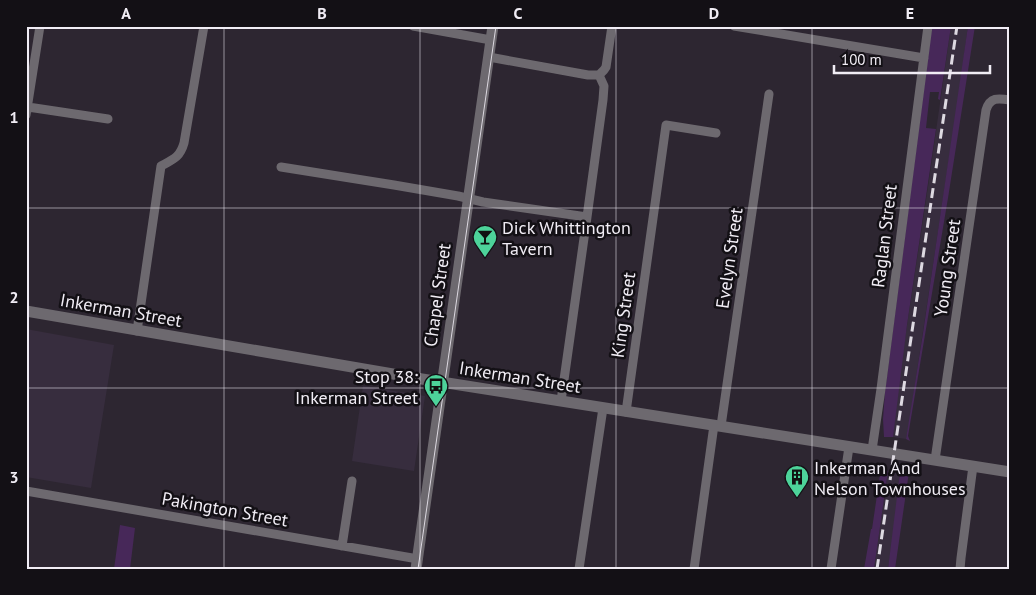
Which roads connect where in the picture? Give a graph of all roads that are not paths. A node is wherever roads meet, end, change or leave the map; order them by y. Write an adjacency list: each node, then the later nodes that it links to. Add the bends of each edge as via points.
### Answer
1 (40, 26): 14 (street)
2 (204, 26): 21 (street, via 182,149 175,158 161,166)
3 (413, 26): 8 (street)
4 (493, 26): 8 (street, Chapel Street)
5 (612, 26): 11 (street, via 606,67)
6 (734, 26): 10 (street)
7 (928, 26): 10 (street, Raglan Street)
8 (492, 40): 9 (street, Chapel Street)
9 (489, 57): 11 (street); 18 (street, Chapel Street)
10 (924, 58): 28 (street, Raglan Street)
11 (599, 75): 19 (street, via 604,86 603,100)
12 (769, 94): 26 (street, Evelyn Street)
13 (1010, 100): 29 (street, Young Street, via 996,98 986,110)
14 (27, 111): 15 (street)
15 (108, 119)
16 (716, 133): 25 (street, King Street, via 666,124)
17 (281, 167): 18 (street)
18 (469, 199): 19 (street); 22 (street, Chapel Street)
19 (588, 217): 23 (street)
20 (26, 311): 21 (street, Inkerman Street)
21 (137, 331): 22 (street, Inkerman Street)
22 (442, 383): 23 (street, Inkerman Street); 35 (street, Chapel Street)
23 (560, 401): 24 (street, Inkerman Street)
24 (603, 408): 25 (street, Inkerman Street); 36 (street)
25 (626, 412): 26 (street, Inkerman Street)
26 (717, 426): 27 (street, Inkerman Street); 37 (street, Evelyn Street)
27 (849, 447): 28 (street, Inkerman Street); 38 (street)
28 (872, 450): 29 (street, Inkerman Street)
29 (935, 460): 30 (street, Inkerman Street)
30 (973, 466): 31 (street, Inkerman Street); 39 (street)
31 (1010, 472)
32 (352, 481): 34 (street)
33 (26, 491): 34 (street, Pakington Street)
34 (342, 546): 35 (street, Pakington Street)
35 (417, 564)
36 (579, 569)
37 (694, 569)
38 (831, 569)
39 (960, 569)

